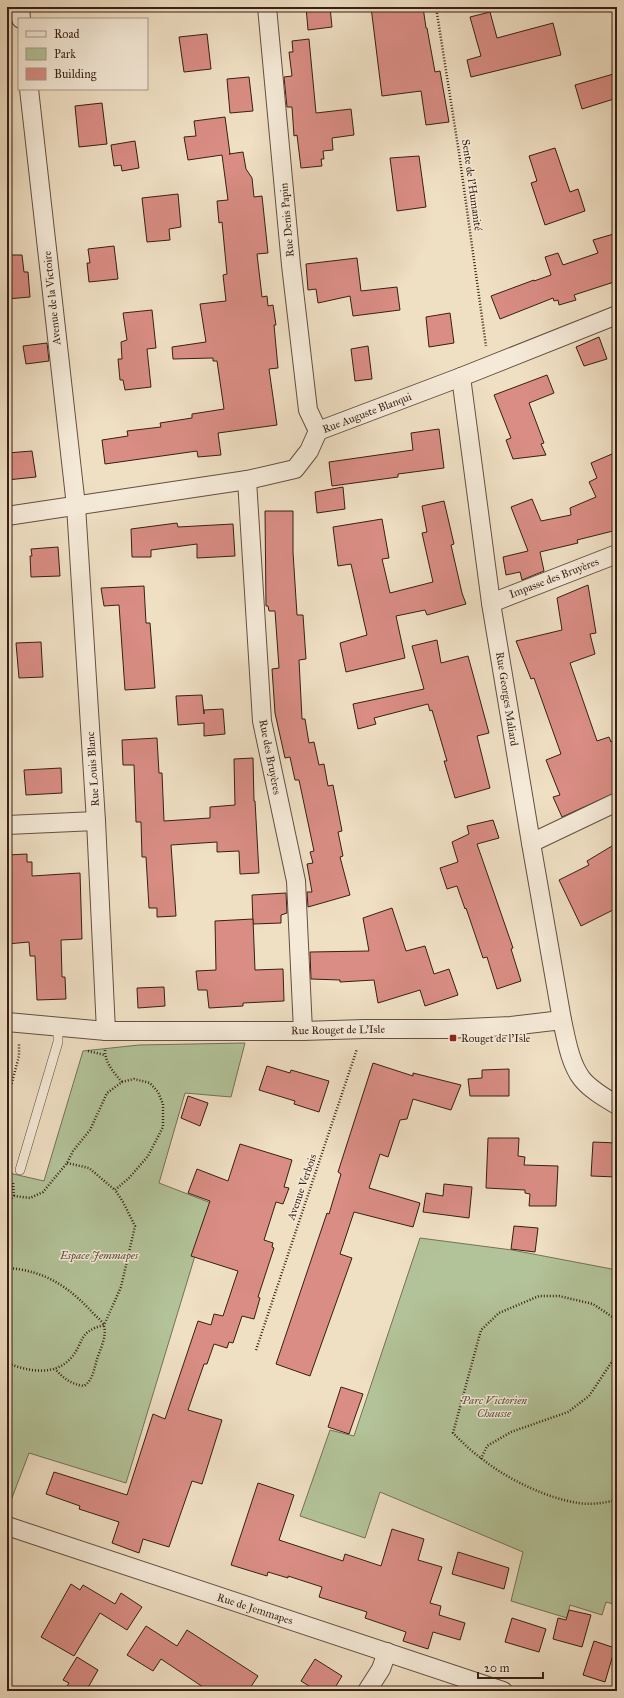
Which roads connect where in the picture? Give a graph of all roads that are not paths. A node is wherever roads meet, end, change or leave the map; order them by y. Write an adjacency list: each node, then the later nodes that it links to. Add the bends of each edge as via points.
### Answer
1 (20, 7): 3 (street)
2 (267, 7): 7 (street, Rue Denis Papin, via 308,410)
3 (21, 18)
4 (29, 90): 9 (street, Avenue de la Victoire)
5 (617, 315): 6 (street, Rue Auguste Blanqui)
6 (461, 377): 7 (street, Rue Auguste Blanqui); 12 (street, Rue Georges Maliard)
7 (318, 431): 8 (street, Rue Auguste Blanqui, via 309,451 295,469)
8 (247, 480): 9 (street, Rue Auguste Blanqui); 21 (street, Rue des Bruyères, via 262,721 296,881)
9 (76, 506): 10 (street, Rue Auguste Blanqui); 14 (street, Rue Louis Blanc)
10 (7, 516)
11 (617, 554): 12 (street, Impasse des Bruyères)
12 (491, 603): 16 (street, Rue Georges Maliard)
13 (617, 802): 16 (street)
14 (96, 820): 15 (street); 20 (street, Rue Louis Blanc)
15 (7, 825)
16 (531, 843): 17 (street, Rue Georges Maliard)
17 (562, 1020): 21 (street, Rue Rouget de L'Isle, via 511,1026 446,1029); 22 (street, via 569,1052 581,1079)
18 (14, 1022): 19 (street, Rue Rouget de L'Isle)
19 (58, 1027): 20 (street, Rue Rouget de L'Isle); 23 (lane, via 58,1042)
20 (106, 1031): 21 (street, Rue Rouget de L'Isle)
21 (303, 1031)
22 (617, 1105)
23 (20, 1170)
24 (7, 1526): 25 (street, Rue de Jemmapes)
25 (387, 1652): 26 (street, via 381,1669); 27 (street, Rue de Jemmapes)
26 (367, 1691)
27 (503, 1691)

